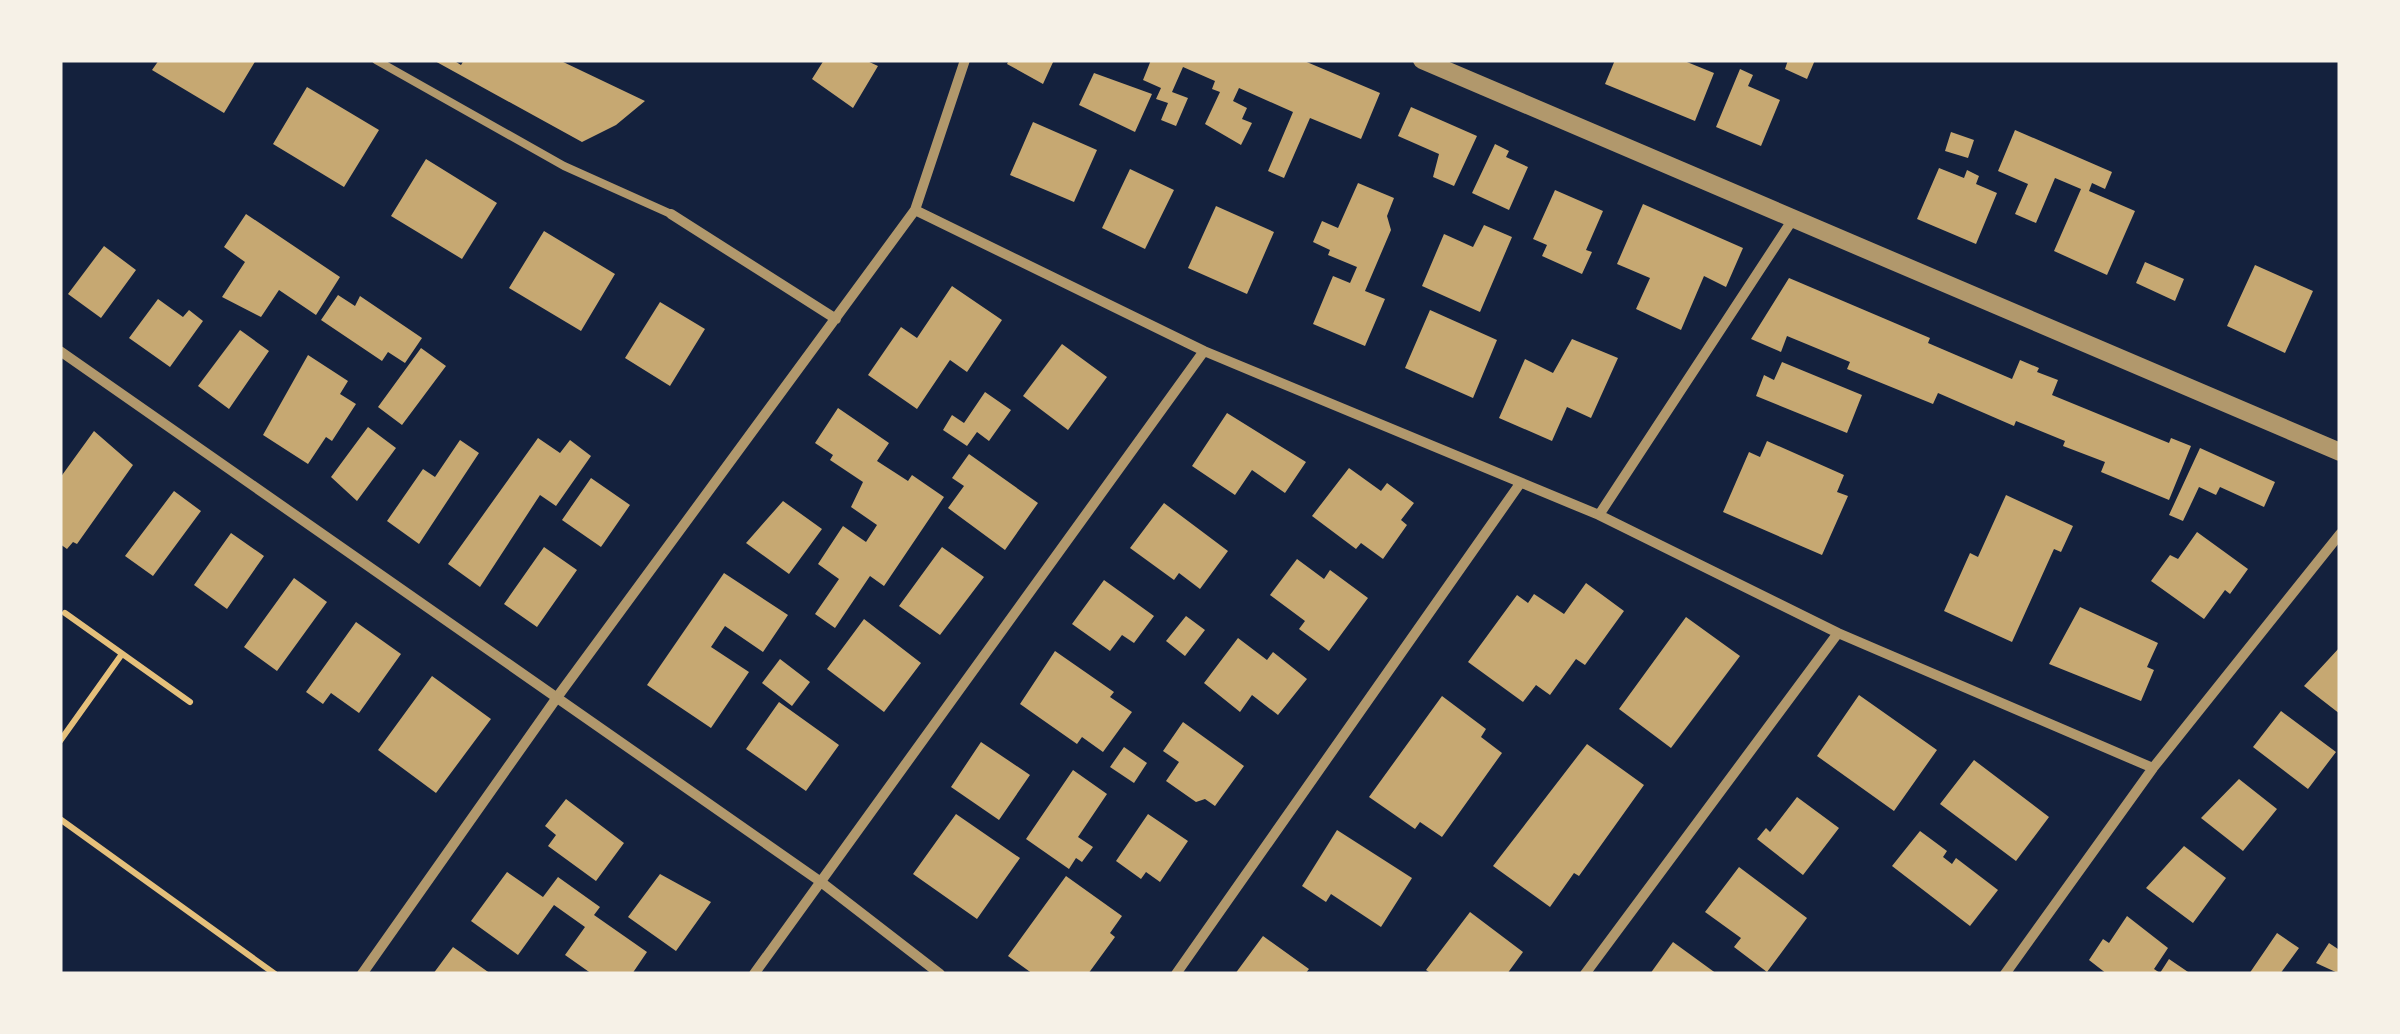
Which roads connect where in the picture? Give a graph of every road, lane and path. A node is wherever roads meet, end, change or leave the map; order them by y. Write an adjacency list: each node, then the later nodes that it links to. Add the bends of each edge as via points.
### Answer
1 (376, 60): 5 (lane, via 564,166)
2 (965, 60): 4 (street)
3 (1422, 60): 6 (street)
4 (915, 210): 7 (street); 8 (street)
5 (672, 214): 7 (street)
6 (1793, 218): 10 (street); 12 (street)
7 (836, 319): 17 (street)
8 (1204, 351): 11 (street); 22 (street)
9 (60, 352): 17 (street)
10 (2340, 452)
11 (1519, 484): 12 (street); 27 (street)
12 (1599, 515): 15 (street)
13 (2340, 534): 20 (street)
14 (65, 614): 16 (path)
15 (1838, 633): 20 (street); 28 (street)
16 (122, 654): 18 (path); 19 (path)
17 (558, 696): 22 (street); 24 (street)
18 (190, 702)
19 (60, 740)
20 (2153, 768): 29 (street)
21 (60, 819): 23 (path)
22 (820, 882): 25 (street); 26 (street)
23 (275, 974)
24 (362, 974)
25 (754, 974)
26 (940, 974)
27 (1176, 974)
28 (1585, 974)
29 (2005, 974)

